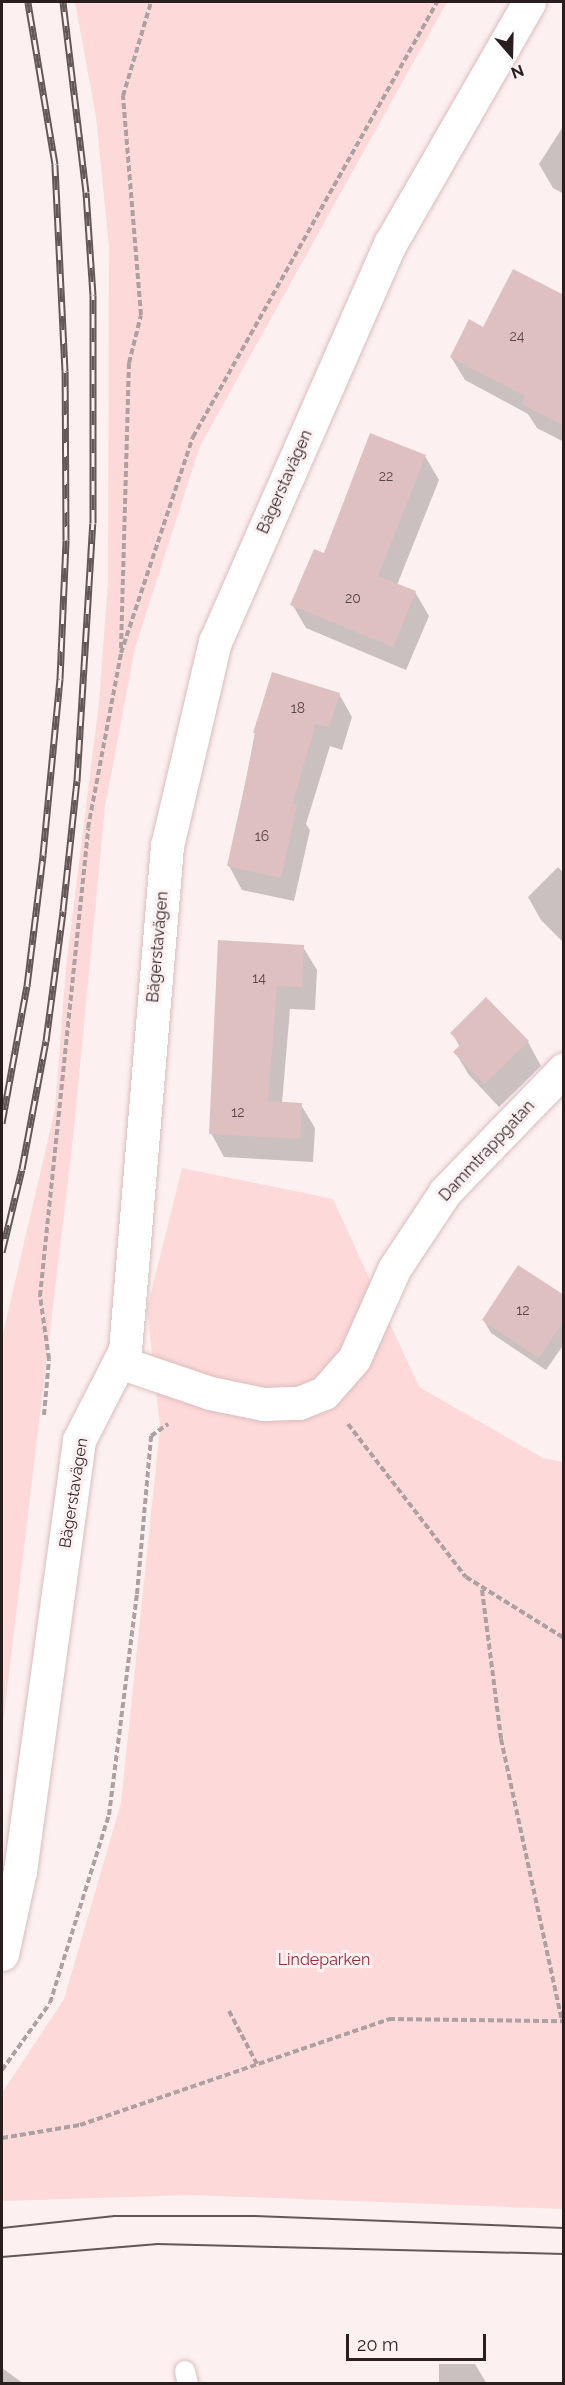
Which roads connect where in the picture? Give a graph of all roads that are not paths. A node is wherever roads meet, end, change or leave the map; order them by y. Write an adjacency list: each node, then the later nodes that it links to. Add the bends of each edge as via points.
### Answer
1 (529, 2): 3 (street, Bägerstavägen, via 390,244 215,642 167,846 125,1350)
2 (562, 1073): 3 (street, Dammtrappgatan, via 445,1192 394,1269 354,1359 324,1393 299,1403 263,1404 210,1393)
3 (119, 1362): 4 (street, Bägerstavägen, via 79,1440 20,1871)
4 (2, 1954)

